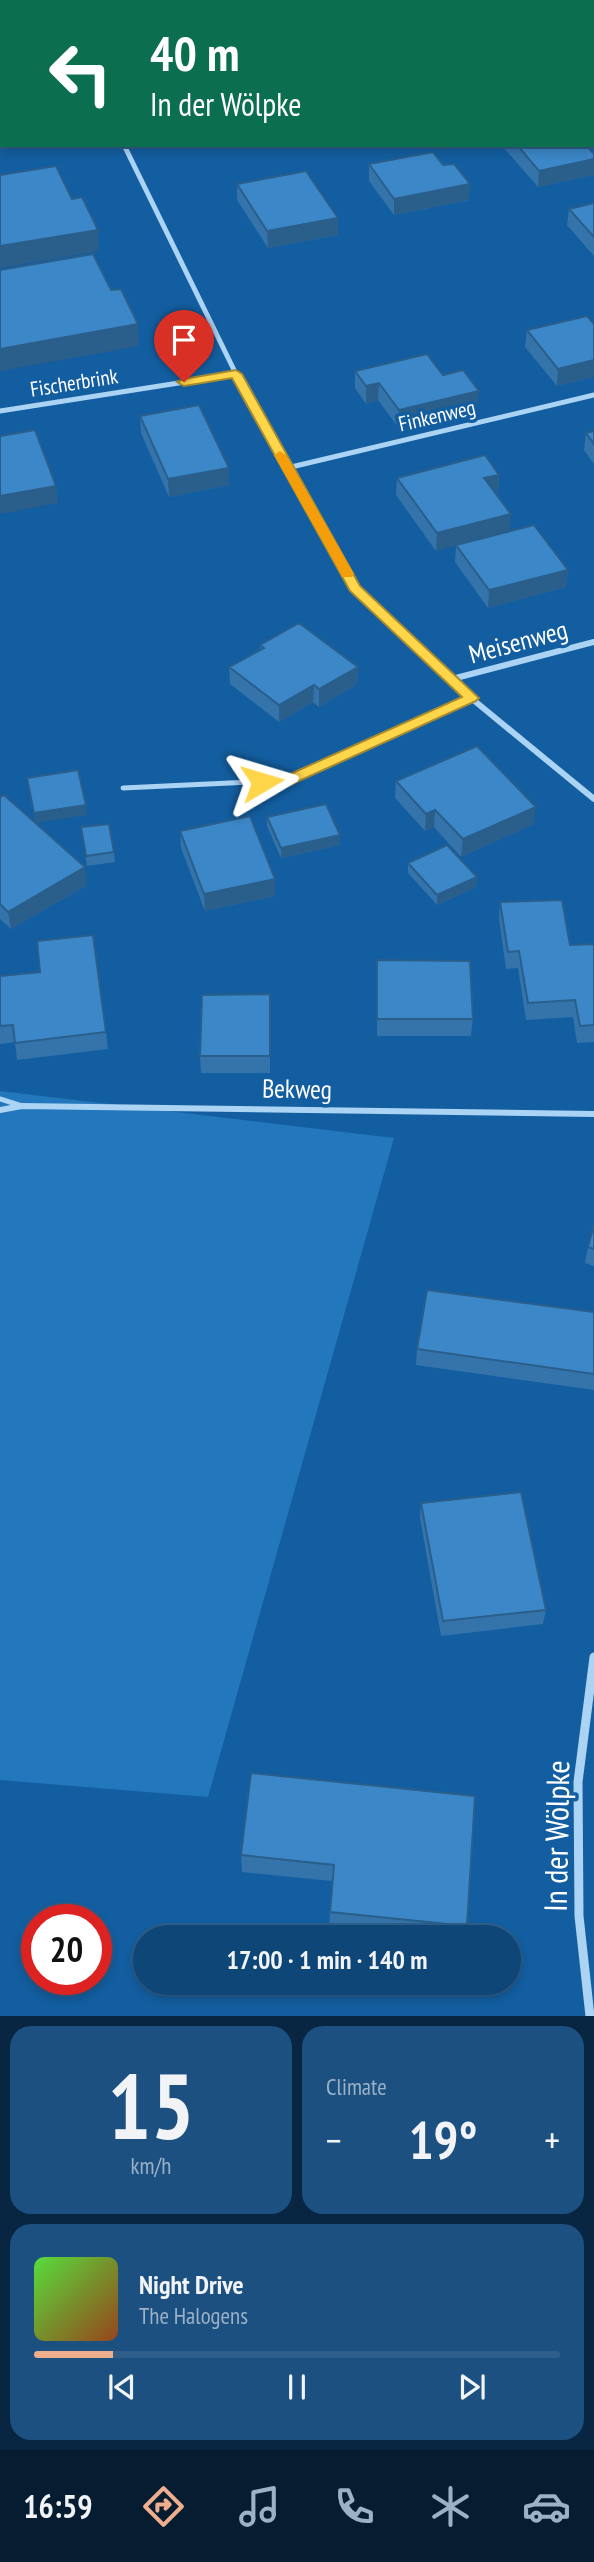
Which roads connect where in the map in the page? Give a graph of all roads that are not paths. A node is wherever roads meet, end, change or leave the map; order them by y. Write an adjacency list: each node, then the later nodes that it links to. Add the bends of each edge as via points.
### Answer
1 (125, 147): 2 (street)
2 (236, 374): 4 (street, Fischerbrink); 5 (street)
3 (594, 395): 5 (street, Finkenweg)
4 (0, 411)
5 (287, 468): 7 (street, via 355,588)
6 (594, 642): 7 (street, Meisenweg)
7 (452, 679): 8 (street)
8 (471, 698): 9 (lane, via 290,780); 10 (street)
9 (123, 788)
10 (594, 799)
11 (0, 1099): 12 (lane)
12 (22, 1106): 13 (street, Bekweg); 14 (street, Bekweg)
13 (0, 1110)
14 (594, 1115)
15 (594, 1657): 16 (street, In der Wölpke, via 578,1782 579,1916)
16 (590, 2016)

